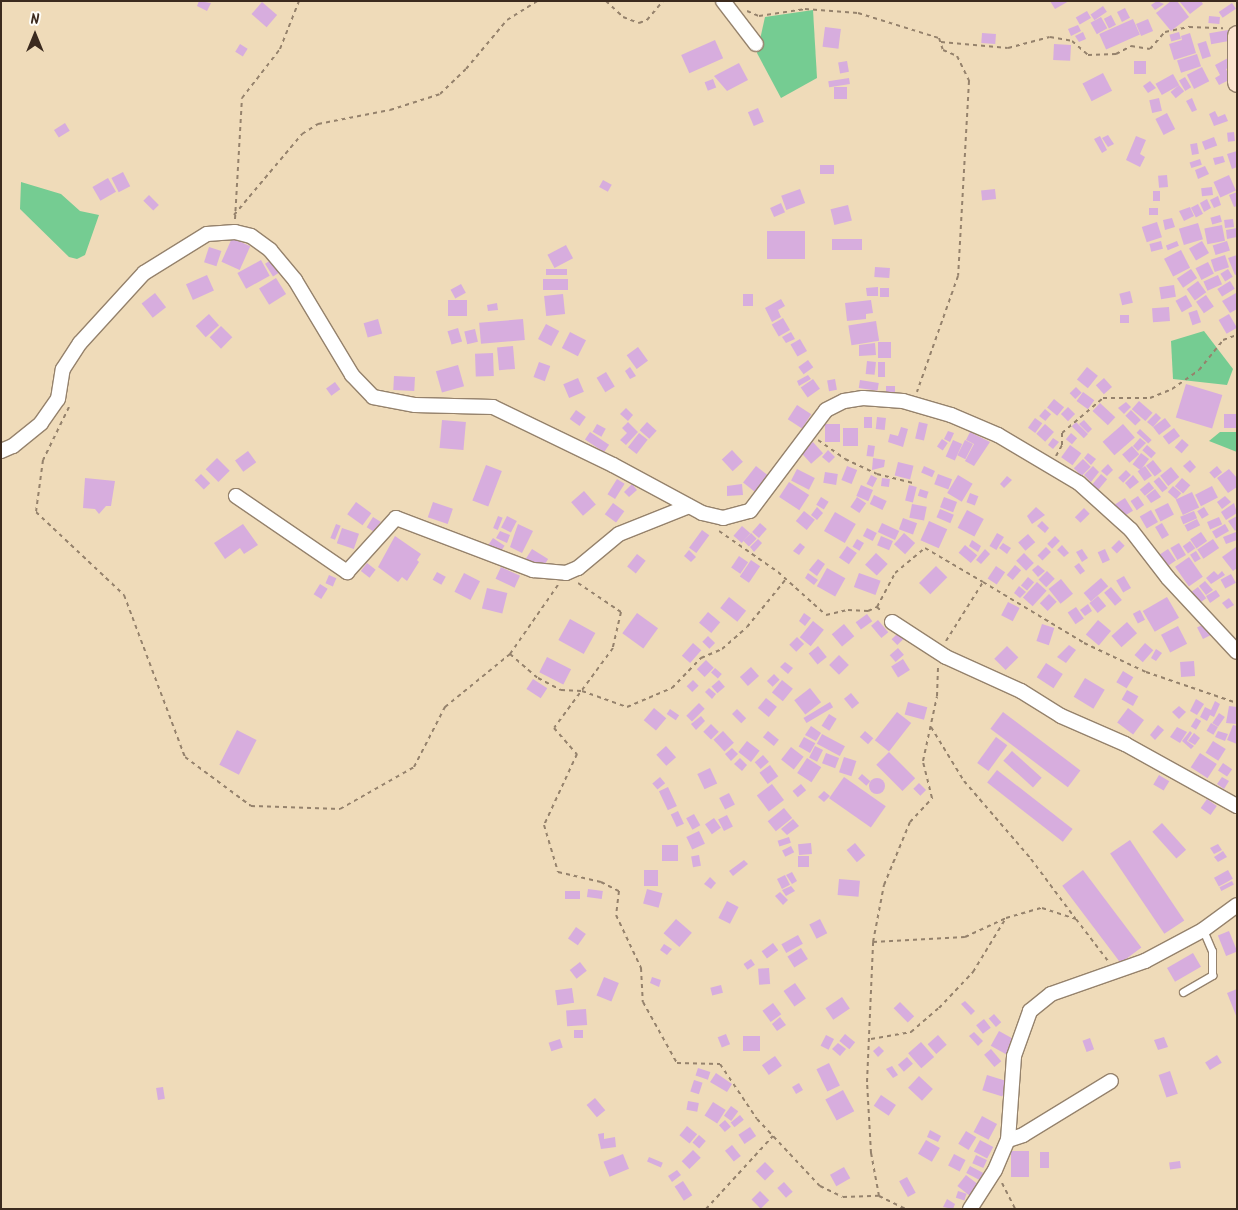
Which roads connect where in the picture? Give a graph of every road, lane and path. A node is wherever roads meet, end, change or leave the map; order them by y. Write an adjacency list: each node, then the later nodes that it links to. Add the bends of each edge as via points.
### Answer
1 (299, 1): 10 (path, via 280,49 242,98)
2 (538, 1): 10 (path, via 507,20 440,94 390,110 318,124 302,134)
3 (606, 1): 4 (path, via 623,16 639,23 646,20)
4 (663, 1)
5 (725, 4): 7 (path, via 759,16 805,9 858,13 939,38); 8 (street)
6 (1232, 32): 7 (path, via 1189,26 1165,32 1150,49 1131,46 1116,54 1088,55 1072,41 1050,37 1008,48); 9 (street)
7 (941, 42): 13 (path, via 943,50 957,56 969,81 958,276)
8 (756, 44)
9 (1237, 82)
10 (234, 215): 11 (path)
11 (235, 232): 16 (street, via 207,234 144,273 80,343 63,369 58,399 41,423 13,446); 20 (street, via 251,236 270,250 296,280 352,375 373,397 415,405 493,407)
12 (1237, 335): 17 (path, via 1223,340 1199,370 1172,389 1150,398 1103,398 1062,433 1062,445)
13 (913, 404): 15 (street, via 863,398 844,401 826,410); 17 (street, via 951,415 998,435)
14 (69, 406): 29 (path, via 68,415 43,460 36,512 124,595 185,757 251,806 340,810 414,767 445,707)
15 (808, 433): 18 (path, via 853,463 877,474); 21 (street, via 750,511 723,518)
16 (1, 451)
17 (1050, 466): 28 (street, via 1079,483 1131,530 1168,578)
18 (914, 484)
19 (236, 496): 22 (street, via 347,572 396,518 533,570)
20 (689, 506): 21 (street); 22 (street, via 619,534 578,568)
21 (702, 513): 23 (path, via 730,541)
22 (566, 573): 29 (path); 30 (path, via 599,600 621,612 613,648)
23 (786, 579): 25 (path, via 826,615 848,610 868,611); 30 (path, via 747,627 722,649 701,658 672,688 627,707)
24 (983, 582): 25 (path, via 925,548 895,573); 27 (path); 31 (path, via 1084,643 1146,672)
25 (876, 607): 26 (path)
26 (892, 622): 27 (street)
27 (939, 652): 32 (path, via 937,696); 33 (street, via 1021,692 1060,716 1125,744)
28 (1237, 652)
29 (510, 654): 30 (path, via 538,678 561,690)
30 (582, 691): 43 (path, via 554,728 577,754 544,825 558,872 601,882 619,891 616,915 641,968 644,1002 676,1063 720,1064)
31 (1237, 703)
32 (931, 727): 36 (path, via 964,781 1031,858); 38 (path, via 923,761 932,798 910,822 884,884)
33 (1237, 806)
34 (1237, 905): 37 (street)
35 (1006, 918): 36 (path, via 1042,908); 38 (path, via 965,936); 41 (path, via 973,972 939,1008 910,1032)
36 (1076, 919): 39 (path)
37 (1204, 930): 39 (street, via 1134,966); 40 (lane, via 1212,951 1212,975)
38 (873, 942): 41 (path)
39 (1116, 969): 44 (street, via 1078,987 1051,994 1030,1011 1014,1056)
40 (1183, 992)
41 (870, 1039): 46 (path, via 867,1082 871,1153)
42 (1111, 1081): 44 (street, via 1023,1135)
43 (773, 1136): 46 (path, via 820,1186 843,1198); 47 (path)
44 (1008, 1140): 45 (street)
45 (995, 1170): 49 (street); 50 (path)
46 (879, 1196): 48 (path)
47 (706, 1209)
48 (906, 1209)
49 (970, 1209)
50 (1015, 1209)

